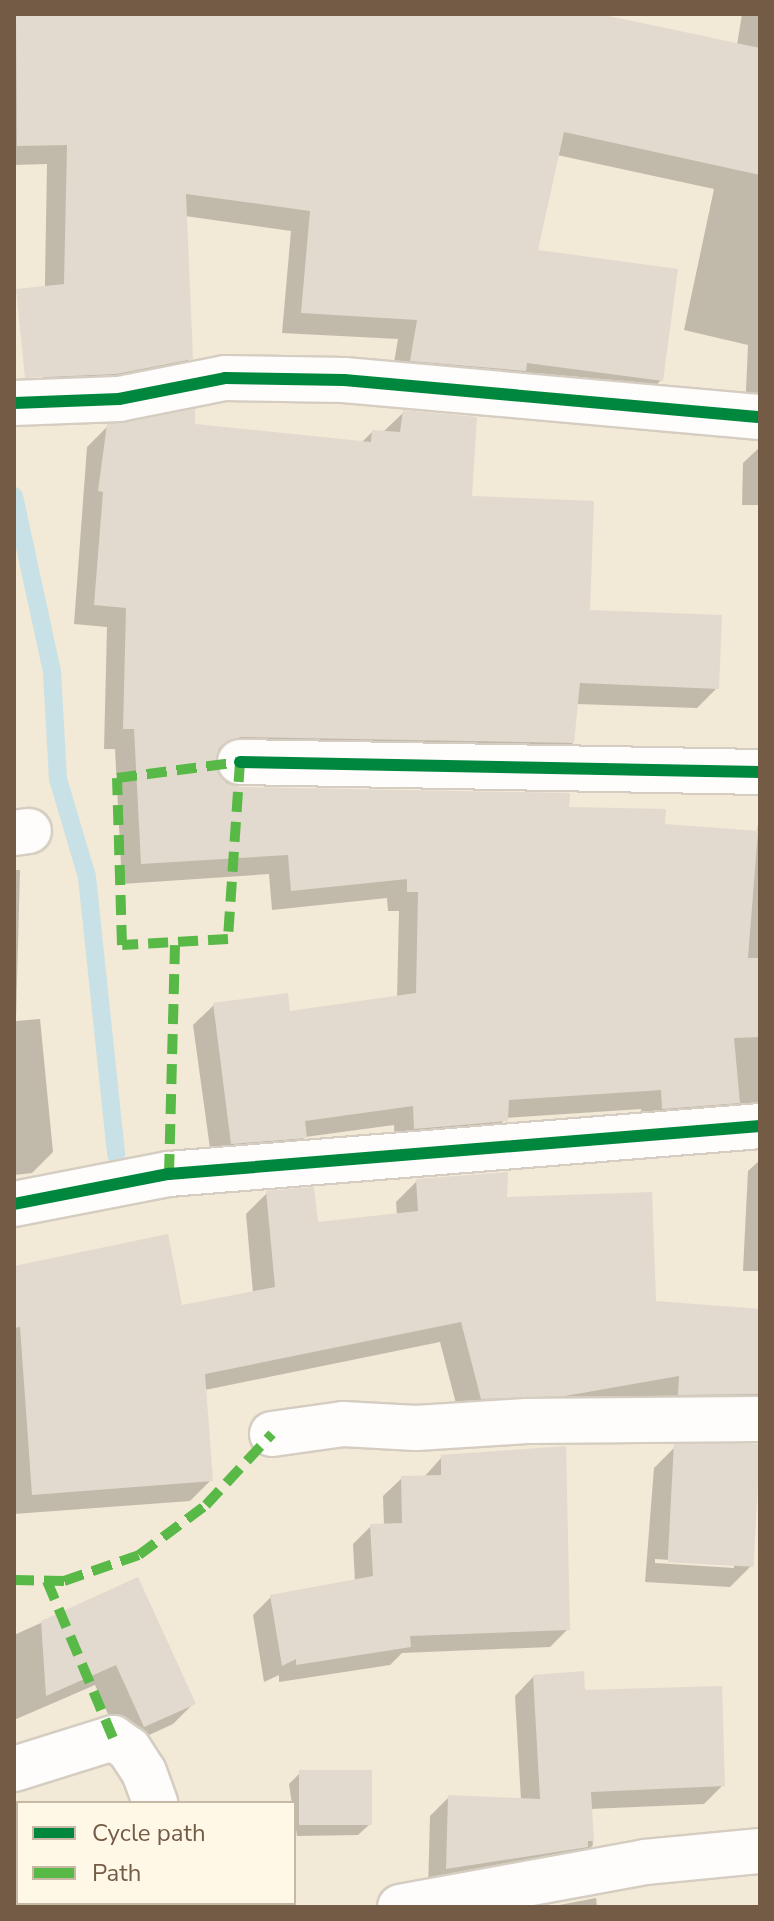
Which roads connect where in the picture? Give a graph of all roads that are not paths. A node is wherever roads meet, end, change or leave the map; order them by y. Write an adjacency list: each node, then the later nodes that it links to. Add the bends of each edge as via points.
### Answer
1 (14, 403): 2 (street, via 119,399 225,378 344,380)
2 (760, 417)
3 (240, 762): 4 (street)
4 (760, 772)
5 (760, 1126): 6 (street, via 169,1174)
6 (14, 1204)
7 (760, 1419): 8 (street, via 527,1421 416,1428 343,1424)
8 (272, 1434)
9 (14, 1769): 10 (street, via 113,1738 129,1749)
10 (154, 1801)
11 (760, 1851): 12 (street, via 645,1862)
12 (400, 1907)

